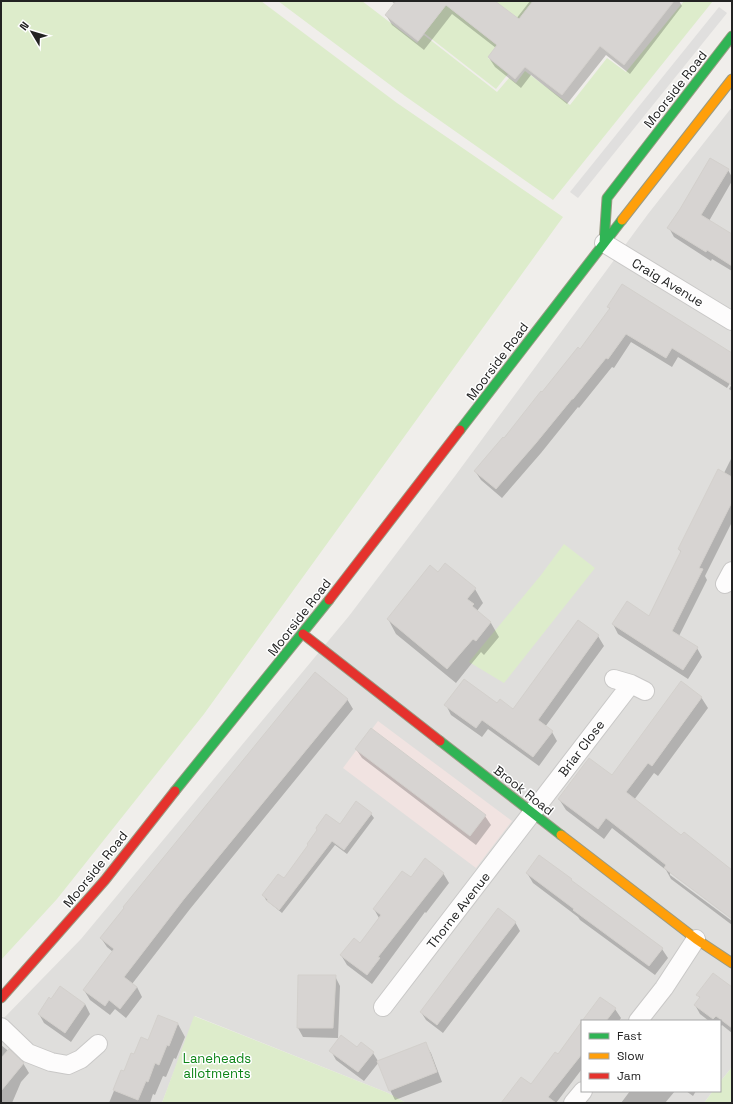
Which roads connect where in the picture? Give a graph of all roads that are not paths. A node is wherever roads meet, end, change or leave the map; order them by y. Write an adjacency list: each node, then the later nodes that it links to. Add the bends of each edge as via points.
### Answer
1 (732, 36): 2 (street, Moorside Road)
2 (710, 65): 3 (street); 4 (street, Moorside Road, via 607,198)
3 (728, 77): 4 (street, Moorside Road)
4 (604, 243): 5 (street, Craig Avenue); 6 (street, Moorside Road)
5 (732, 321)
6 (303, 634): 8 (street, Brook Road); 11 (street, Moorside Road, via 105,880)
7 (630, 685): 8 (street, Briar Close)
8 (532, 812): 9 (street, Brook Road); 12 (street, Thorne Avenue)
9 (696, 939): 10 (street, Brook Road); 13 (street, via 664,988)
10 (732, 963)
11 (1, 998)
12 (383, 1007)
13 (639, 1020)
14 (1, 1027): 15 (street, via 28,1053 51,1062 68,1065)
15 (98, 1044)
16 (582, 1092): 17 (street)
17 (573, 1103)

